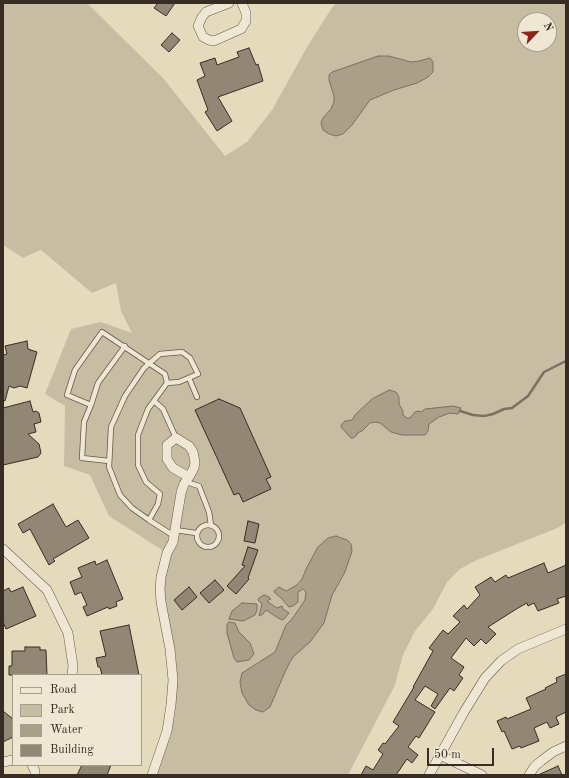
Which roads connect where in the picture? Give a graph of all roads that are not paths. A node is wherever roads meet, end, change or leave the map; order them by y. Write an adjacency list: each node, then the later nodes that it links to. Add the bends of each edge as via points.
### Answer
1 (229, 3): 2 (street, via 206,12 202,17 198,26 203,37 214,41 241,29 246,21)
2 (242, 3)
3 (125, 346): 4 (lane); 9 (lane, via 98,384); 9 (lane, via 102,332 75,370 67,395)
4 (150, 363): 5 (lane, via 160,354 182,352 190,358 198,374); 6 (lane, via 165,374); 11 (lane, via 125,396 111,427)
5 (189, 378): 6 (lane); 7 (lane)
6 (167, 383): 8 (lane)
7 (197, 397)
8 (154, 401): 10 (lane, via 163,410); 13 (lane, via 148,409 138,435 138,465 146,482 160,494 158,504)
9 (91, 405): 11 (lane, via 84,422 82,458)
10 (176, 438): 12 (street, via 189,446 193,452 194,468); 12 (street, via 167,445 168,459 173,468)
11 (109, 461): 13 (lane, via 120,495 132,508)
12 (187, 480): 14 (lane, via 198,486 210,512); 15 (street, via 181,494)
13 (149, 520): 15 (lane)
14 (211, 525): 16 (lane, via 200,527); 16 (lane, via 219,532 218,540 213,546 202,546 197,541)
15 (174, 533): 16 (lane); 22 (street, via 164,562 160,589 172,667 171,705 167,731)
16 (196, 533)
17 (3, 549): 19 (street, via 47,590 68,633)
18 (566, 629): 21 (street, via 518,649 501,661 485,678)
19 (72, 674)
20 (566, 746): 25 (street, via 541,760)
21 (440, 755): 23 (street); 24 (street)
22 (152, 775)
23 (429, 775)
24 (482, 775)
25 (529, 775)

